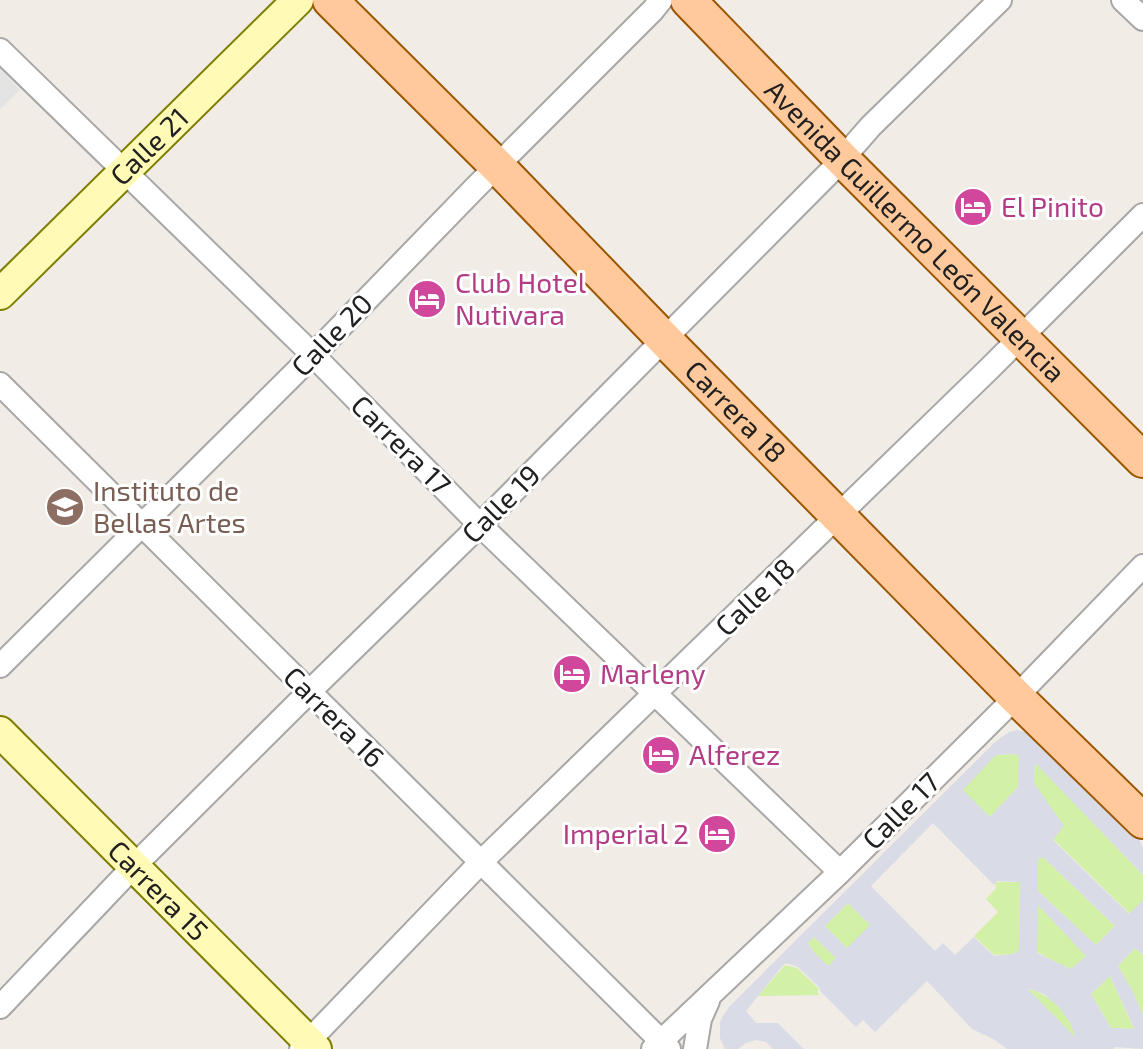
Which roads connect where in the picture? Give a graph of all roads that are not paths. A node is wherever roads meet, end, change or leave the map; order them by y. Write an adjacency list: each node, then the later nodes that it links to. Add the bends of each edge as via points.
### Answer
1 (298, 0): 11 (street, Calle 21)
2 (330, 0): 10 (main road, Carrera 18)
3 (661, 0): 10 (street, Calle 20)
4 (688, 0): 9 (main road, Avenida Guillermo León Valencia)
5 (1000, 0): 9 (street, Calle 19)
6 (1123, 0): 7 (street)
7 (1143, 19)
8 (0, 50): 11 (street, Carrera 17)
9 (842, 159): 14 (main road, Avenida Guillermo León Valencia); 15 (street, Calle 19)
10 (497, 166): 15 (main road, Carrera 18); 16 (street, Calle 20)
11 (126, 171): 13 (street, Calle 21); 16 (street, Carrera 17)
12 (1143, 215): 14 (street, Calle 18)
13 (0, 294)
14 (1021, 338): 18 (main road, Avenida Guillermo León Valencia); 19 (street, Calle 18)
15 (664, 339): 19 (main road, Carrera 18); 21 (street, Calle 19)
16 (313, 355): 20 (street, Calle 20); 21 (street, Carrera 17)
17 (0, 384): 20 (street, Carrera 16)
18 (1143, 460)
19 (838, 516): 25 (street, Calle 18); 26 (main road, Carrera 18)
20 (142, 525): 23 (street, Calle 20); 24 (street, Carrera 16)
21 (480, 525): 24 (street, Calle 19); 25 (street, Carrera 17)
22 (1143, 566): 26 (street, Calle 17)
23 (0, 666)
24 (309, 692): 29 (street, Carrera 16); 30 (street, Calle 19)
25 (654, 695): 29 (street, Calle 18); 31 (street, Carrera 17)
26 (1016, 697): 28 (main road, Carrera 18); 31 (street, Calle 17)
27 (0, 732): 30 (street, Carrera 15)
28 (1143, 821)
29 (482, 861): 34 (street, Carrera 16); 35 (street, Calle 18)
30 (133, 867): 33 (street, Calle 19); 35 (street, Carrera 15)
31 (840, 872): 32 (street, Calle 17)
32 (712, 992): 34 (street, Calle 17); 36 (street)
33 (0, 1007)
34 (661, 1046)
35 (308, 1047)
36 (695, 1049)

